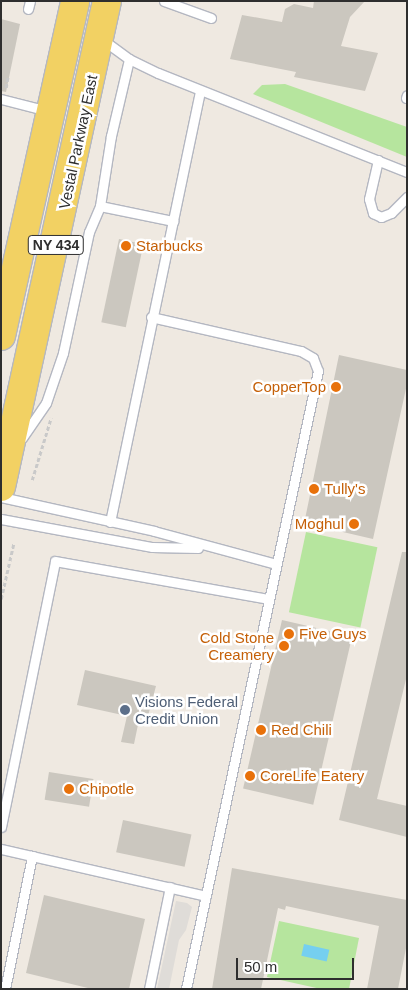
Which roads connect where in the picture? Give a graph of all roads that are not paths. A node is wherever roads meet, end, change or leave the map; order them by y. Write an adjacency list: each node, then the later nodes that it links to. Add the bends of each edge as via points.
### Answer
1 (75, 1): 9 (main road, Vestal Parkway East / NY 434)
2 (107, 1): 5 (main road, Vestal Parkway East / NY 434)
3 (164, 1): 4 (lane)
4 (211, 18)
5 (100, 37): 6 (lane); 17 (main road, Vestal Parkway East / NY 434)
6 (129, 59): 7 (lane); 13 (lane, via 111,136)
7 (200, 90): 10 (lane); 14 (lane)
8 (1, 99): 9 (lane)
9 (53, 112): 16 (main road, Vestal Parkway East / NY 434)
10 (378, 160): 11 (lane); 12 (lane, via 370,199 373,214 381,217 391,214)
11 (407, 172)
12 (407, 197)
13 (100, 206): 14 (lane); 17 (lane, via 89,232 66,349 46,403)
14 (173, 221): 15 (lane)
15 (152, 317): 21 (lane); 23 (lane, via 301,351 313,358 318,371)
16 (1, 336)
17 (8, 459): 18 (main road, Vestal Parkway East / NY 434)
18 (1, 487)
19 (1, 497): 21 (lane)
20 (1, 519): 22 (lane, via 152,547)
21 (110, 522): 22 (lane)
22 (210, 549): 23 (lane)
23 (276, 564): 24 (lane)
24 (268, 599): 25 (lane, via 55,561); 29 (lane)
25 (1, 827)
26 (1, 849): 27 (lane)
27 (32, 856): 28 (lane); 30 (lane)
28 (170, 888): 29 (lane); 31 (lane)
29 (206, 896): 32 (lane)
30 (5, 989)
31 (149, 989)
32 (186, 989)

